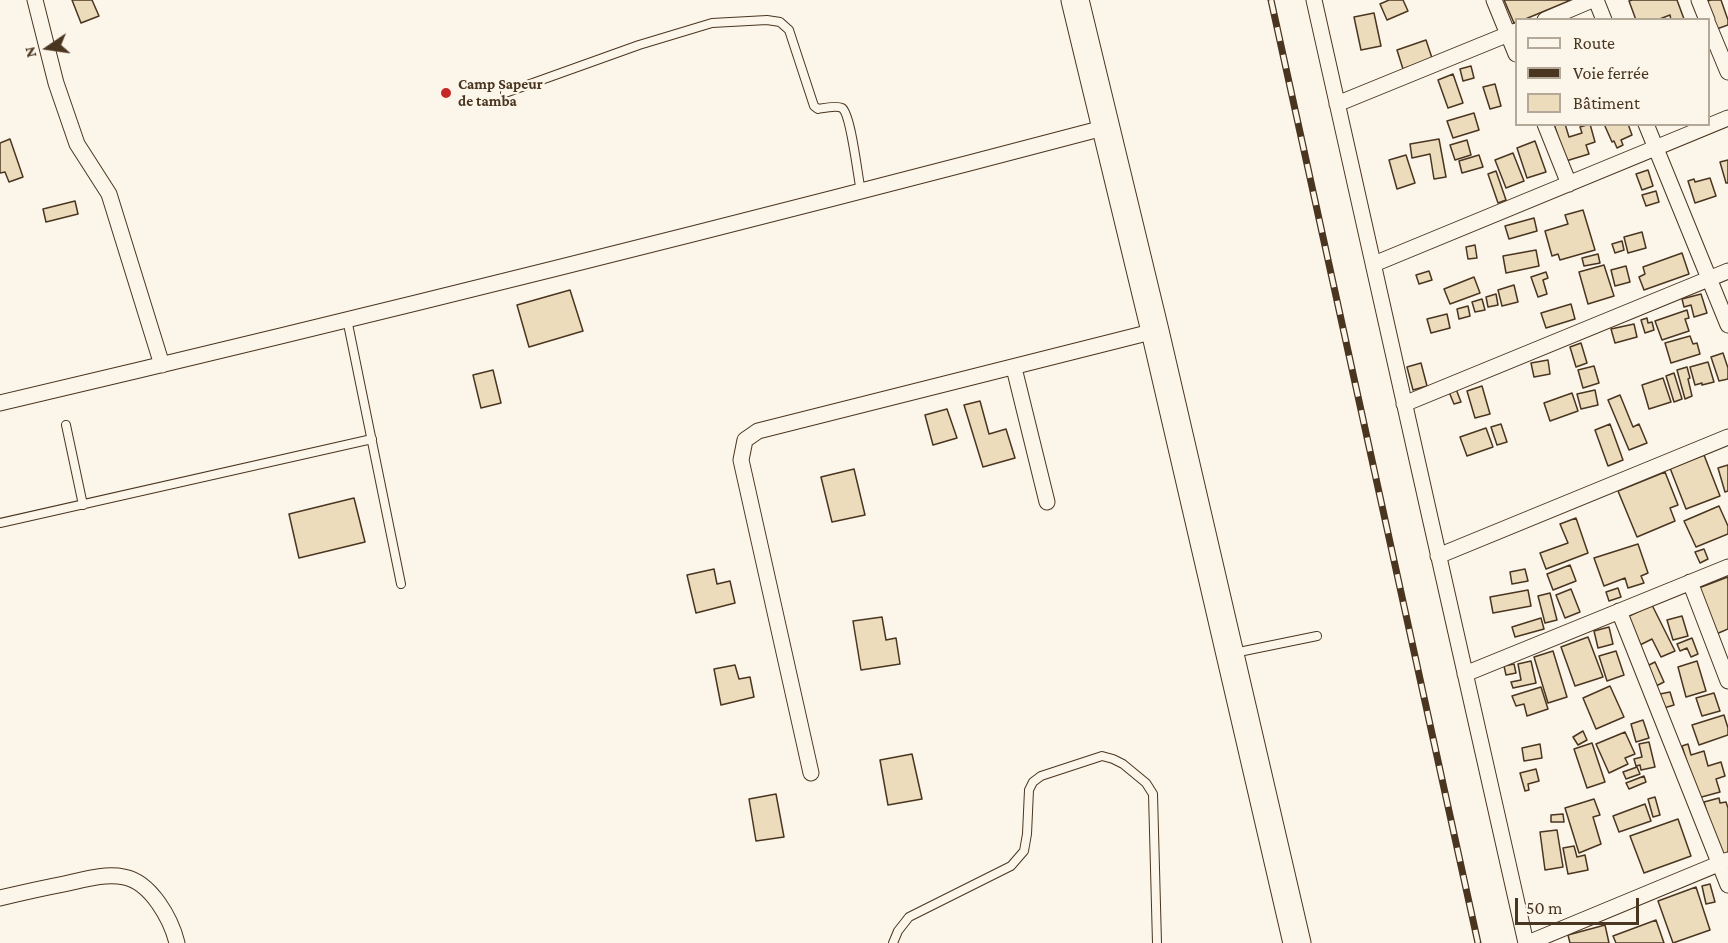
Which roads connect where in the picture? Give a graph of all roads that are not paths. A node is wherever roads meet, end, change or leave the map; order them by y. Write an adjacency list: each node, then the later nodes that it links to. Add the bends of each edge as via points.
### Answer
1 (35, 0): 30 (street, via 77,144 110,194)
2 (1075, 0): 20 (highway)
3 (1314, 0): 14 (street)
4 (1494, 0): 11 (street)
5 (1594, 0): 7 (street); 8 (street)
6 (1699, 0): 9 (street)
7 (1550, 18)
8 (1603, 18)
9 (1706, 18)
10 (1710, 29): 12 (street)
11 (1513, 33): 14 (street)
12 (1728, 72)
13 (505, 93): 23 (lane, via 712,23 780,22 789,30 814,106 839,107 849,121)
14 (1337, 104): 24 (street)
15 (1728, 118): 19 (street)
16 (1546, 126): 22 (street)
17 (1647, 126): 21 (street)
18 (1709, 126): 21 (street)
19 (1710, 126)
20 (1107, 127): 23 (street); 29 (highway)
21 (1656, 148): 22 (street); 26 (street)
22 (1569, 183): 24 (street)
23 (861, 192): 27 (street)
24 (1374, 264): 33 (street)
25 (1728, 271): 26 (street)
26 (1709, 279): 28 (street); 33 (street)
27 (347, 319): 30 (street); 36 (lane)
28 (1728, 325)
29 (1155, 331): 31 (street); 46 (highway)
30 (162, 365): 32 (street)
31 (1014, 368): 37 (street); 49 (street, via 758,430 745,440 741,460)
32 (0, 403)
33 (1404, 404): 40 (street)
34 (66, 425): 38 (lane)
35 (1728, 437): 40 (street)
36 (372, 439): 38 (lane); 43 (lane)
37 (1047, 502)
38 (83, 505): 39 (lane)
39 (0, 523)
40 (1438, 556): 47 (street)
41 (1728, 567): 42 (street)
42 (1690, 582): 44 (street); 48 (street)
43 (401, 584)
44 (1619, 611): 47 (street); 50 (street)
45 (1317, 636): 46 (lane)
46 (1230, 654): 56 (highway)
47 (1465, 674): 57 (street)
48 (1728, 681)
49 (811, 773)
50 (1723, 862): 51 (street); 57 (street)
51 (1728, 885)
52 (0, 898): 53 (street, via 98,876 125,877 144,887 162,908)
53 (177, 943)
54 (893, 943): 55 (lane, via 909,917 1011,866 1024,851 1033,782 1102,756 1123,764 1154,794)
55 (1157, 943)
56 (1297, 943)
57 (1527, 943)

